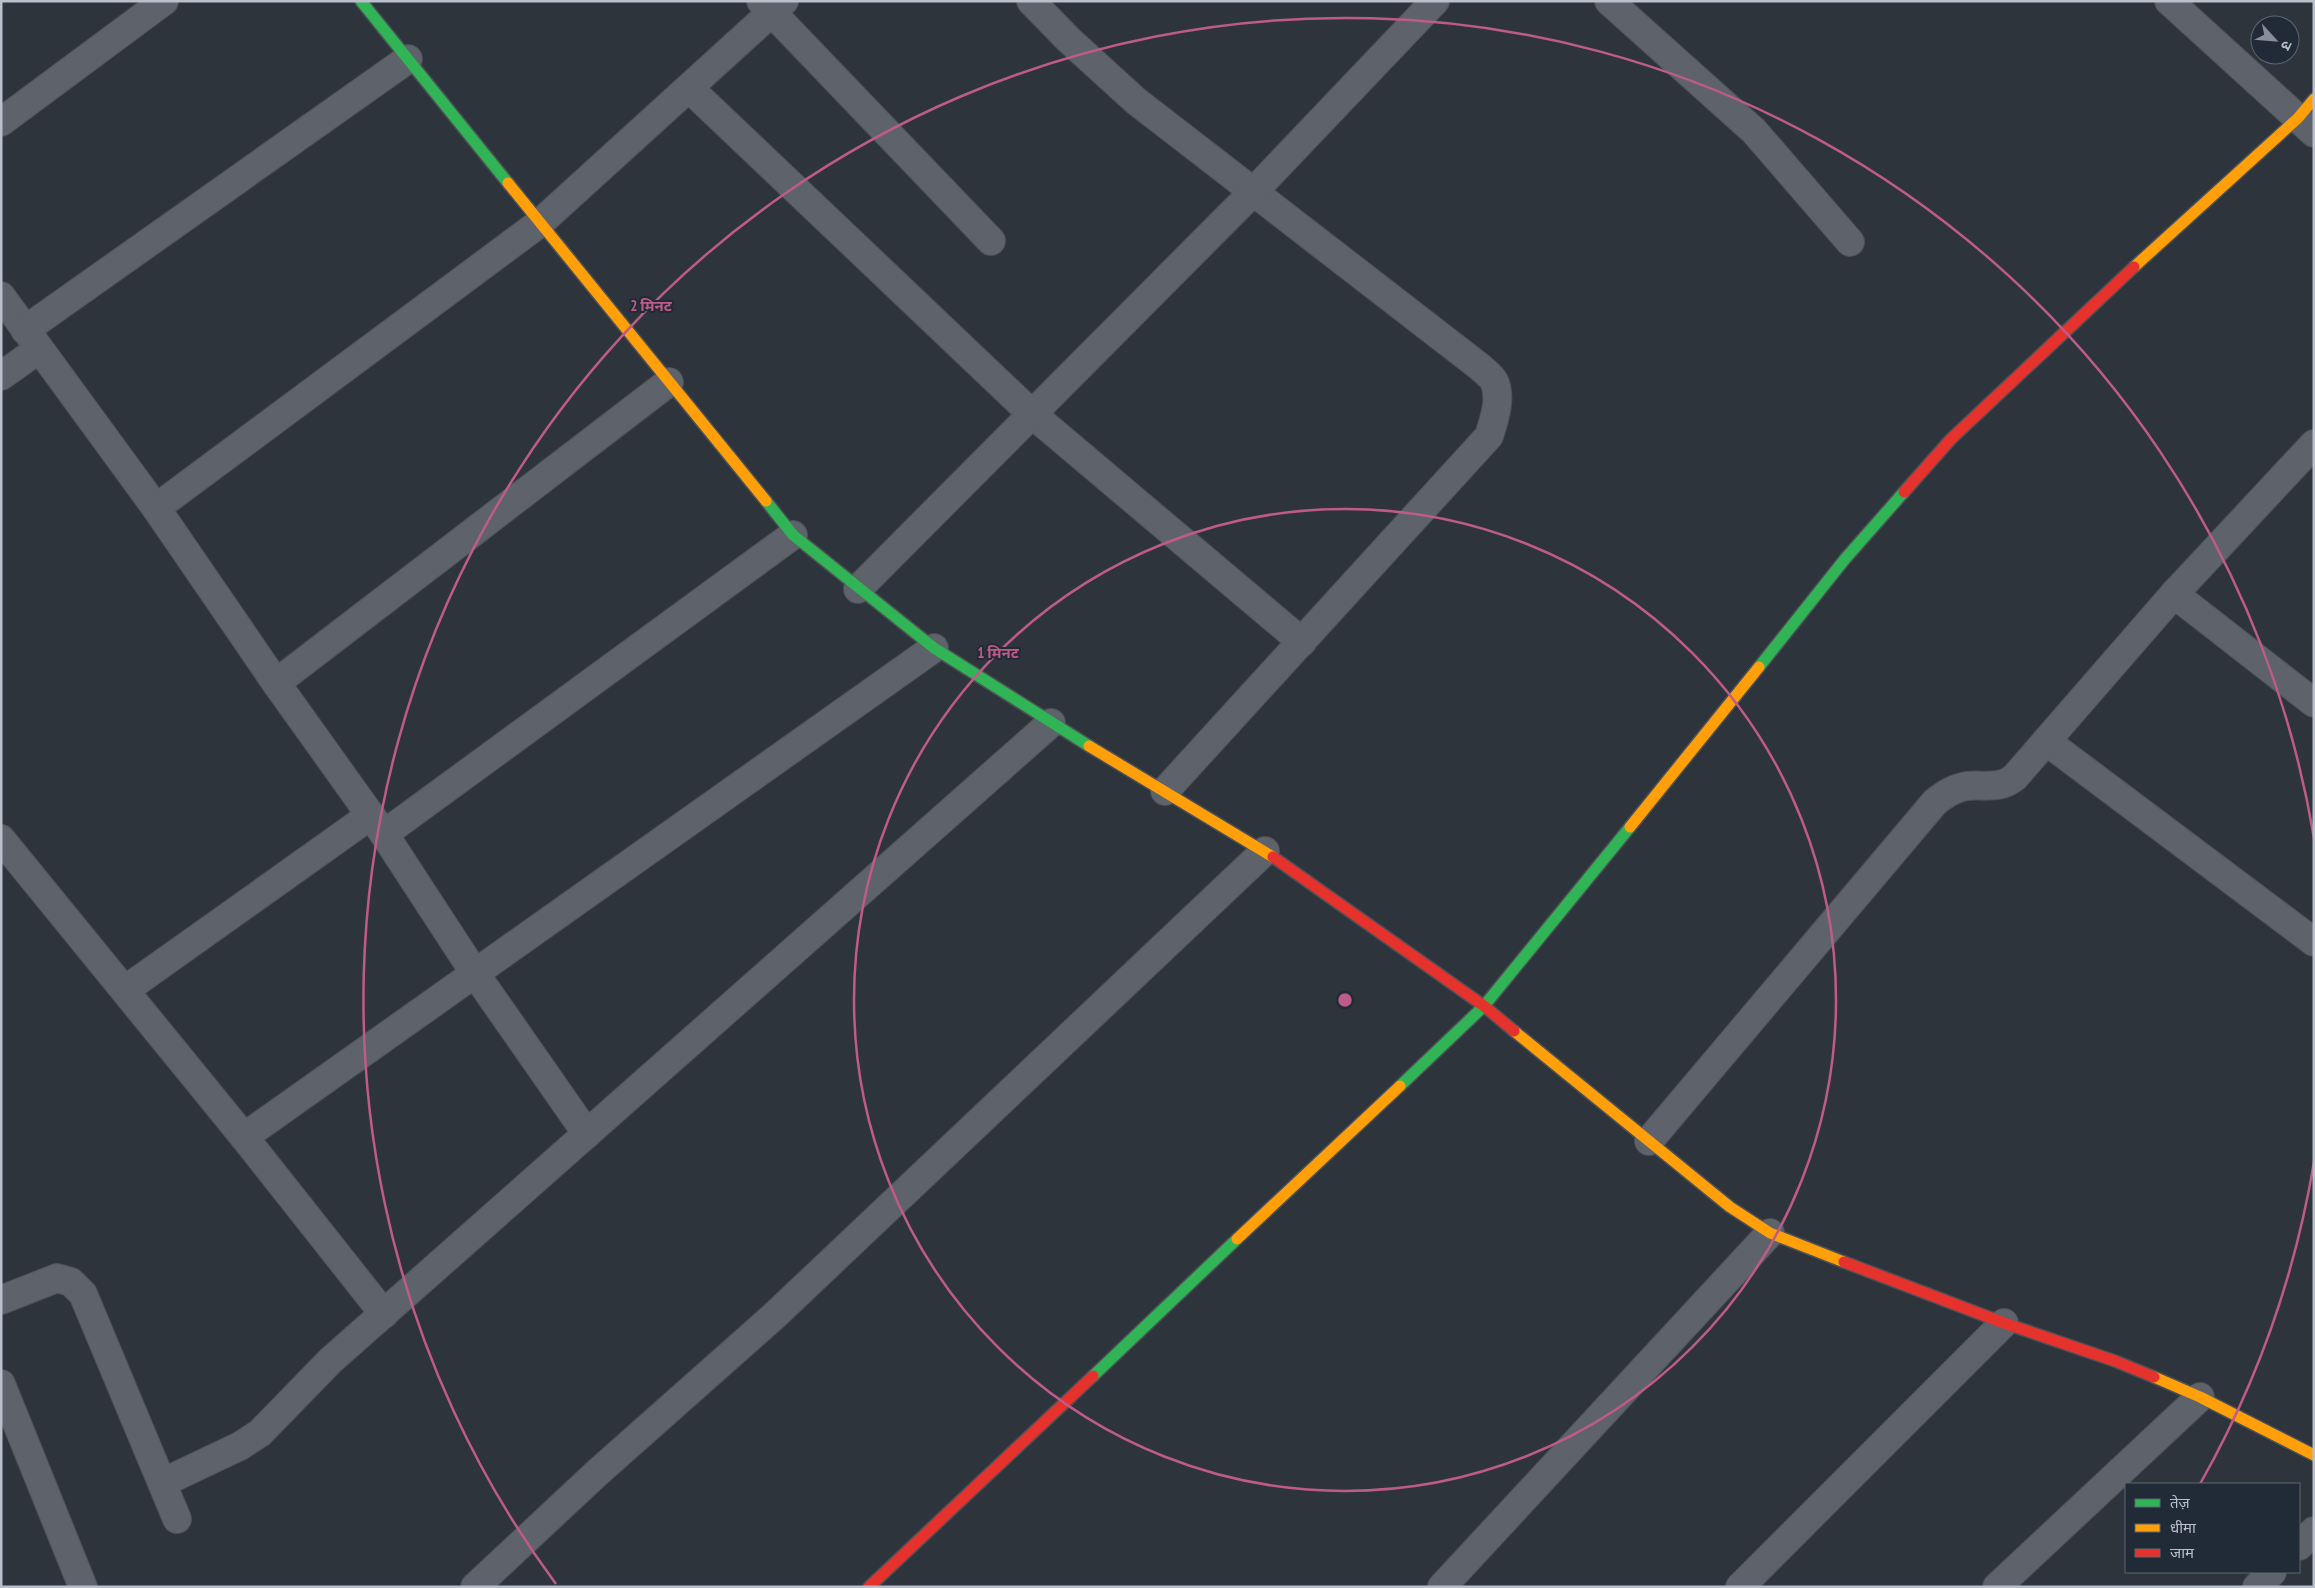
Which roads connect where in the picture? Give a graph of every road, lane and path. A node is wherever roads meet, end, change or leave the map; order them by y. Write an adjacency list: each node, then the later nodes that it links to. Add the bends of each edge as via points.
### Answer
1 (164, 1): 11 (street)
2 (362, 1): 8 (street)
3 (1031, 1): 12 (street, via 1136,101)
4 (1435, 1): 12 (street)
5 (1609, 1): 15 (street, via 1754,130)
6 (2169, 1): 10 (street)
7 (772, 5): 9 (street); 14 (street)
8 (408, 59): 13 (street); 17 (street)
9 (689, 88): 13 (street); 20 (street)
10 (2308, 117): 39 (street, via 2062,333 1951,439 1845,559)
11 (1, 122)
12 (1255, 190): 20 (street); 26 (street, via 1480,367 1494,380 1497,396 1489,436)
13 (540, 222): 19 (street); 22 (street)
14 (992, 241)
15 (1850, 242)
16 (1, 296): 17 (street)
17 (32, 339): 18 (street); 22 (street)
18 (1, 376)
19 (669, 382): 23 (street); 28 (street)
20 (1032, 414): 24 (street); 26 (street)
21 (2314, 444): 25 (street)
22 (156, 508): 28 (street)
23 (793, 535): 24 (street); 33 (street)
24 (858, 589): 27 (street)
25 (2174, 594): 29 (street); 31 (street)
26 (1302, 642): 32 (street)
27 (934, 648): 30 (street); 37 (street)
28 (276, 683): 33 (street)
29 (2314, 703)
30 (1051, 723): 32 (street); 40 (street)
31 (2046, 740): 36 (street); 42 (street, via 2008,783 1958,788 1935,802)
32 (1165, 791): 35 (street)
33 (378, 825): 37 (street); 38 (street)
34 (1, 839): 38 (street)
35 (1265, 851): 39 (street); 56 (street, via 781,1309)
36 (2314, 942)
37 (474, 972): 40 (street); 41 (street)
38 (125, 990): 41 (street)
39 (1484, 1006): 42 (street); 57 (street)
40 (587, 1134): 45 (street)
41 (244, 1137): 45 (street)
42 (1649, 1141): 43 (street, via 1730,1207)
43 (1770, 1233): 46 (street); 58 (street)
44 (1, 1300): 50 (street, via 57,1278 71,1282 84,1294)
45 (384, 1314): 50 (street, via 330,1361 260,1433 240,1446)
46 (2004, 1323): 48 (street, via 2115,1361); 59 (street)
47 (1, 1384): 55 (street)
48 (2200, 1397): 49 (street); 60 (street)
49 (2314, 1455)
50 (162, 1482): 51 (street)
51 (177, 1519)
52 (2314, 1531): 53 (street)
53 (2300, 1545)
54 (2271, 1573): 61 (street)
55 (82, 1587)
56 (475, 1587)
57 (869, 1587)
58 (1442, 1587)
59 (1740, 1587)
60 (1996, 1587)
61 (2257, 1587)

